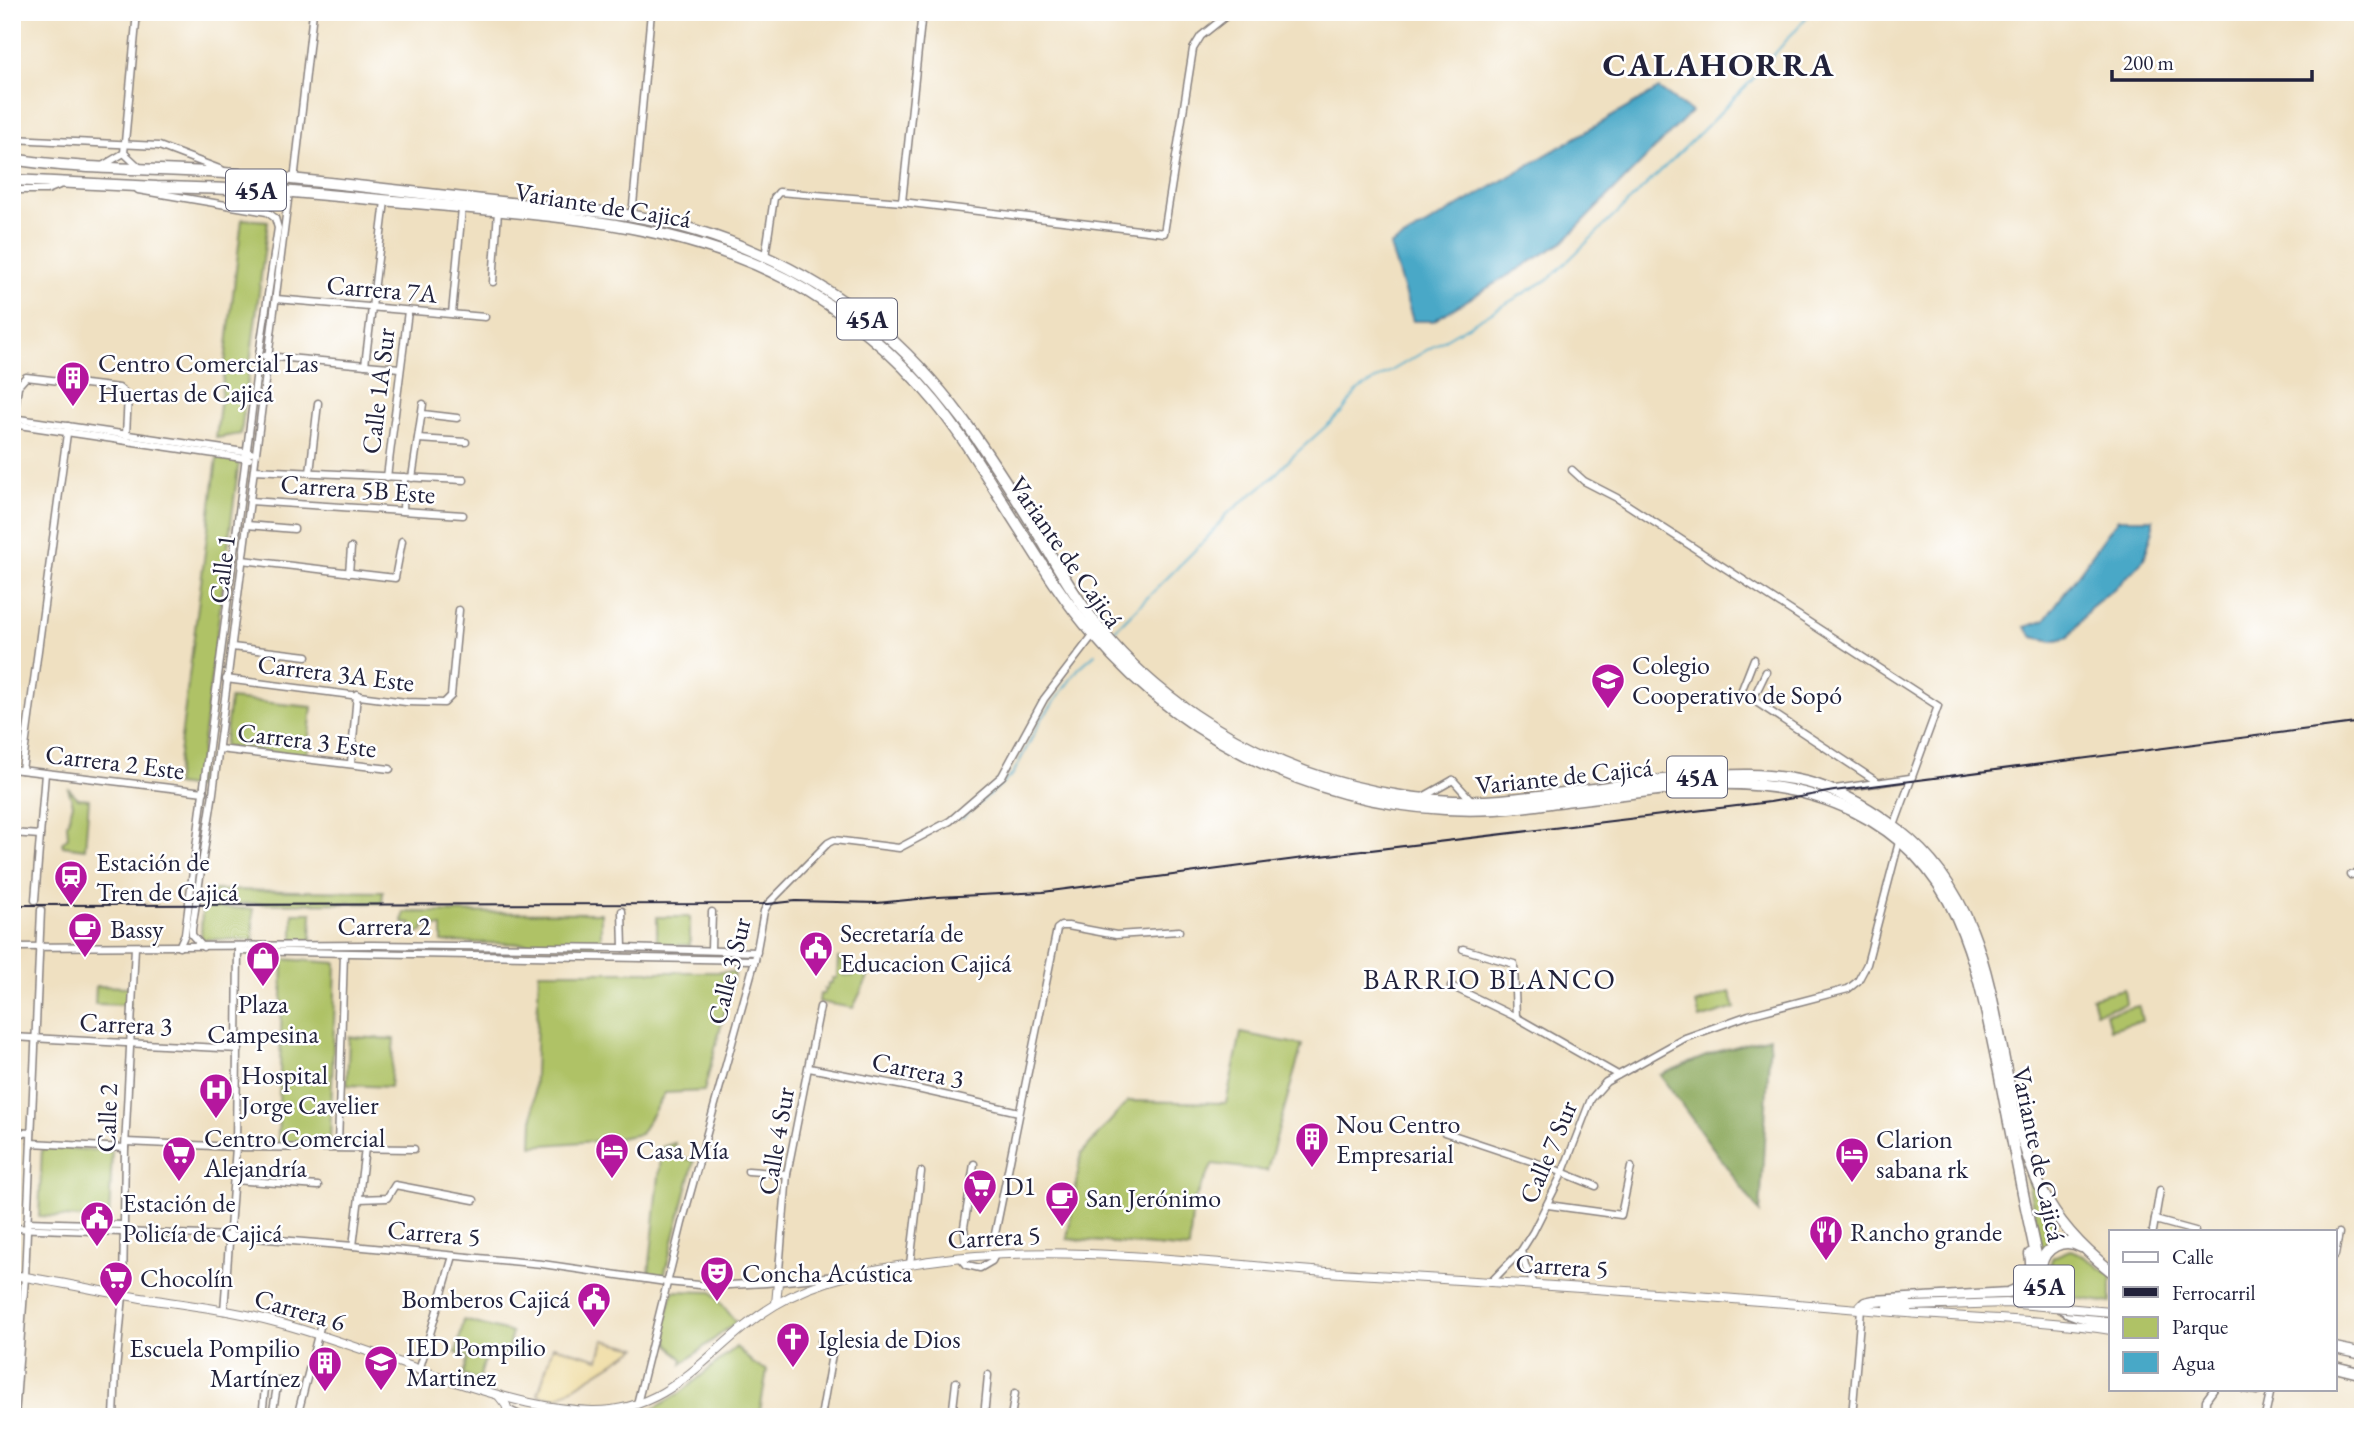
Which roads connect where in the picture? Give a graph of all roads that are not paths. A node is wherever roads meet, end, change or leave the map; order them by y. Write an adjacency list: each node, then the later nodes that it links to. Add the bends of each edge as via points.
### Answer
1 (138, 12): 7 (street)
2 (313, 12): 17 (street, Calle 1)
3 (651, 12): 24 (street)
4 (922, 12): 21 (street)
5 (1231, 12): 21 (street, via 1201,36 1193,49 1164,233)
6 (12, 139): 7 (street)
7 (125, 143): 8 (street); 12 (street, via 159,146)
8 (124, 153): 10 (street); 11 (street)
9 (12, 159): 10 (highway, Variante de Cajicá / 45A)
10 (101, 167): 11 (highway, Variante de Cajicá / 45A)
11 (142, 170): 12 (highway, Variante de Cajicá / 45A)
12 (233, 174): 17 (highway, Variante de Cajicá / 45A)
13 (12, 180): 14 (highway, Variante de Cajicá / 45A)
14 (66, 182): 16 (highway, Variante de Cajicá / 45A); 18 (street, via 47,190)
15 (791, 182): 19 (street)
16 (122, 185): 17 (highway, Variante de Cajicá / 45A); 32 (street, Calle 1, via 267,212 275,218 278,228)
17 (291, 186): 20 (highway, Variante de Cajicá / 45A); 24 (highway, Variante de Cajicá / 45A); 27 (street, Calle 1)
18 (12, 190)
19 (791, 192): 21 (street); 25 (street, via 779,192 774,198)
20 (385, 201): 22 (highway, Variante de Cajicá / 45A); 28 (street)
21 (902, 202)
22 (462, 208): 23 (highway, Variante de Cajicá / 45A); 30 (street)
23 (498, 211): 26 (street); 64 (highway, Variante de Cajicá / 45A, via 630,228 697,243 760,266 847,317 900,363 937,404 1058,590)
24 (632, 216): 25 (highway, Variante de Cajicá / 45A, via 712,236)
25 (765, 257): 64 (highway, Variante de Cajicá / 45A, via 853,308 928,375 996,466)
26 (493, 282)
27 (276, 299): 28 (street, Carrera 7A); 33 (street, Calle 1)
28 (372, 308): 29 (street, Carrera 7A); 34 (street)
29 (408, 311): 30 (street, Carrera 7A); 35 (street, Calle 1A Sur)
30 (452, 314): 31 (street, Carrera 7A)
31 (485, 317)
32 (259, 355): 33 (street); 45 (street, Calle 1)
33 (268, 356): 34 (street); 46 (street, Calle 1)
34 (365, 365): 35 (street)
35 (400, 368): 50 (street, Calle 1A Sur)
36 (318, 403): 49 (street)
37 (423, 404): 38 (street)
38 (423, 414): 39 (street); 43 (street)
39 (457, 418)
40 (13, 420): 41 (street); 42 (street, via 18,386 26,377 119,388 128,395)
41 (68, 429): 42 (street); 45 (street); 78 (street)
42 (125, 435): 45 (street)
43 (418, 439): 44 (street); 51 (street)
44 (467, 442)
45 (246, 456): 46 (street); 60 (street, Calle 1)
46 (256, 457): 47 (street, Calle 1)
47 (254, 470): 49 (street); 53 (street, Calle 1)
48 (1572, 470): 80 (street, via 1938,706)
49 (310, 473): 50 (street)
50 (387, 477): 51 (street)
51 (408, 478): 52 (street); 54 (street)
52 (464, 480)
53 (250, 501): 54 (street, Carrera 5B Este); 56 (street, Calle 1)
54 (402, 511): 55 (street, Carrera 5B Este)
55 (463, 515)
56 (247, 525): 57 (street); 61 (street, Calle 1)
57 (294, 529)
58 (402, 541): 62 (street, via 396,579)
59 (351, 548): 62 (street)
60 (233, 559): 61 (street); 70 (street, Calle 1)
61 (243, 561): 62 (street); 65 (street, Calle 1)
62 (349, 573)
63 (458, 610): 72 (street, Carrera 3A Este, via 449,700 444,704 406,702)
64 (1098, 636): 67 (highway, Variante de Cajicá / 45A); 107 (street, Calle 3 Sur, via 1044,699 1002,776 950,821 899,848 839,840 828,843 768,904)
65 (232, 647): 66 (street); 71 (street, Calle 1)
66 (307, 656)
67 (1120, 657): 85 (highway, Variante de Cajicá / 45A, via 1181,705 1250,748 1313,775); 90 (highway, Variante de Cajicá / 45A, via 1174,711 1246,757 1317,786 1354,795 1419,807 1498,809 1708,784 1763,784 1836,802)
68 (1754, 659): 73 (street, via 1740,691)
69 (1766, 672): 73 (street)
70 (217, 678): 71 (street, Carrera 3A Este); 83 (street, Calle 1)
71 (228, 679): 72 (street, Carrera 3A Este); 74 (street, Calle 1)
72 (357, 694): 75 (street)
73 (1753, 699): 81 (street)
74 (219, 748): 75 (street, Carrera 3 Este); 84 (street, Calle 1)
75 (351, 763): 77 (street, Carrera 3 Este)
76 (12, 769): 78 (street, Carrera 2 Este)
77 (390, 769)
78 (22, 770): 79 (street, Carrera 2 Este)
79 (45, 773): 83 (street, Carrera 2 Este); 89 (street)
80 (1910, 778): 81 (street); 87 (street)
81 (1879, 783): 82 (street)
82 (1830, 790): 86 (highway, Variante de Cajicá / 45A, via 1765,775 1718,775); 87 (highway, Variante de Cajicá / 45A)
83 (202, 792): 84 (street, Carrera 2 Este); 101 (street, Calle 1, via 185,934)
84 (213, 793): 102 (street, Calle 1, via 192,929)
85 (1420, 798): 86 (highway, Variante de Cajicá / 45A); 86 (street, via 1453,778)
86 (1472, 801)
87 (1894, 826): 156 (highway, Variante de Cajicá / 45A, via 1931,860 1967,918 1990,986 2030,1162 2053,1210)
88 (12, 833): 89 (street)
89 (40, 835): 93 (street)
90 (1899, 842): 118 (street, Calle 7 Sur, via 1867,964 1853,986 1685,1038); 142 (highway, Variante de Cajicá / 45A, via 1946,898 1971,952)
91 (2363, 873): 92 (street)
92 (2350, 875)
93 (35, 900)
94 (41, 910): 99 (street)
95 (622, 911): 104 (street)
96 (712, 912): 106 (street)
97 (1180, 931): 119 (street, via 1116,935 1068,926 1057,929)
98 (12, 947): 99 (street, Carrera 2)
99 (40, 947): 100 (street, Carrera 2); 114 (street)
100 (135, 947): 101 (street, Carrera 2); 115 (street, Calle 2)
101 (179, 947): 102 (street, Carrera 2)
102 (203, 947): 103 (street, Carrera 2)
103 (238, 948): 104 (street, Carrera 2); 108 (street); 116 (street)
104 (623, 948): 106 (street, Carrera 2)
105 (1462, 949): 112 (street, via 1514,964)
106 (711, 950): 107 (street, Carrera 2)
107 (757, 952): 109 (street, Calle 3 Sur)
108 (344, 953): 109 (street); 125 (street)
109 (755, 960): 164 (street, Calle 3 Sur)
110 (1451, 986): 112 (street)
111 (820, 1007): 117 (street, Calle 4 Sur)
112 (1516, 1017): 118 (street)
113 (12, 1037): 114 (street, Carrera 3)
114 (36, 1038): 115 (street, Carrera 3); 122 (street)
115 (131, 1043): 116 (street, Carrera 3); 124 (street, Calle 2)
116 (239, 1049): 126 (street)
117 (808, 1069): 119 (street, Carrera 3); 133 (street, Calle 4 Sur)
118 (1618, 1075): 134 (street, Calle 7 Sur, via 1591,1099)
119 (1019, 1112): 151 (street)
120 (12, 1132): 122 (street)
121 (1444, 1132): 134 (street)
122 (32, 1133): 123 (street)
123 (31, 1143): 124 (street); 144 (street)
124 (125, 1145): 126 (street); 146 (street, Calle 2)
125 (338, 1146): 126 (street); 127 (street)
126 (236, 1147): 135 (street)
127 (365, 1148): 128 (street); 139 (street)
128 (414, 1149)
129 (974, 1164): 152 (street, via 964,1227)
130 (1631, 1167): 141 (street, via 1621,1215)
131 (748, 1171): 133 (street)
132 (921, 1172): 158 (street)
133 (787, 1174): 165 (street, Calle 4 Sur)
134 (1562, 1174): 137 (street); 141 (street, Calle 7 Sur)
135 (234, 1180): 136 (street); 150 (street)
136 (318, 1186)
137 (1596, 1186)
138 (2160, 1190): 143 (street)
139 (359, 1199): 140 (street, via 387,1198 395,1185); 153 (street)
140 (474, 1200)
141 (1548, 1205): 155 (street, Calle 7 Sur)
142 (2026, 1206): 160 (highway, Variante de Cajicá / 45A); 170 (highway, via 2032,1266 2020,1289 1874,1300)
143 (2155, 1220): 147 (street); 148 (street)
144 (27, 1225): 145 (street, Carrera 5 / 45A); 146 (street, Carrera 5 / 45A); 163 (street)
145 (12, 1228)
146 (123, 1229): 150 (street, Carrera 5 / 45A); 168 (street, Calle 2)
147 (2153, 1230)
148 (2191, 1230)
149 (2339, 1233): 154 (street)
150 (230, 1236): 153 (street, Carrera 5 / 45A); 171 (street)
151 (995, 1239)
152 (966, 1243)
153 (353, 1246): 157 (street, Carrera 5 / 45A)
154 (2336, 1250)
155 (1521, 1251): 166 (street, Calle 7 Sur); 167 (street)
156 (2086, 1251): 159 (highway, Variante de Cajicá / 45A); 160 (highway, via 2077,1244 2055,1245 2046,1252)
157 (453, 1256): 164 (street, Carrera 5 / 45A); 182 (street)
158 (910, 1264): 162 (main road, Carrera 5 / 45A); 166 (main road, Carrera 5 / 45A, via 995,1255 1159,1258)
159 (2109, 1269)
160 (2040, 1273): 173 (highway, Variante de Cajicá / 45A, via 2058,1307 2080,1318)
161 (12, 1275): 163 (main road, Carrera 6 / 45A)
162 (847, 1275): 165 (street, Carrera 5 / 45A); 169 (main road, Carrera 6 / 45A)
163 (25, 1277): 168 (main road, Carrera 6 / 45A); 196 (street)
164 (667, 1282): 165 (street, Carrera 5 / 45A, via 711,1286); 192 (street, Calle 3 Sur)
165 (778, 1282): 169 (main road)
166 (1491, 1282): 167 (main road, Carrera 5 / 45A)
167 (1535, 1284): 170 (main road, Carrera 5 / 45A)
168 (123, 1295): 171 (main road, Carrera 6 / 45A); 199 (street, Calle 2)
169 (776, 1304): 192 (main road, Carrera 6 / 45A, via 669,1389)
170 (1859, 1308): 172 (main road, Carrera 5 / 45A, bridge, via 2006,1303); 174 (main road, Carrera 5 / 45A); 211 (street)
171 (224, 1311): 175 (main road, Carrera 6 / 45A)
172 (2109, 1311)
173 (2109, 1323)
174 (2109, 1330)
175 (319, 1331): 182 (main road, Carrera 6 / 45A); 202 (street)
176 (821, 1341): 177 (street)
177 (834, 1343): 178 (street); 207 (street)
178 (849, 1345)
179 (2336, 1348): 180 (highway)
180 (2363, 1354)
181 (2336, 1367): 183 (highway)
182 (419, 1371): 191 (main road, Carrera 6 / 45A)
183 (2363, 1374)
184 (988, 1375): 209 (street)
185 (278, 1380): 201 (street)
186 (956, 1382): 208 (street)
187 (265, 1388): 200 (street)
188 (2213, 1390): 212 (street, via 2206,1401)
189 (2271, 1390): 213 (street)
190 (1014, 1393): 210 (street)
191 (499, 1396): 193 (main road, Carrera 6 / 45A); 195 (main road)
192 (633, 1407): 194 (main road, Carrera 6 / 45A); 206 (main road)
193 (557, 1408): 194 (main road, Carrera 6 / 45A); 204 (main road)
194 (570, 1409): 205 (main road, Carrera 6)
195 (510, 1413): 203 (street)
196 (14, 1416): 197 (street)
197 (35, 1416): 198 (street)
198 (55, 1417)
199 (114, 1417)
200 (262, 1417)
201 (272, 1417)
202 (297, 1417)
203 (524, 1417)
204 (538, 1417)
205 (586, 1417)
206 (623, 1417)
207 (821, 1417)
208 (951, 1417)
209 (984, 1417)
210 (1011, 1417)
211 (1852, 1417)
212 (2205, 1417)
213 (2265, 1417)

